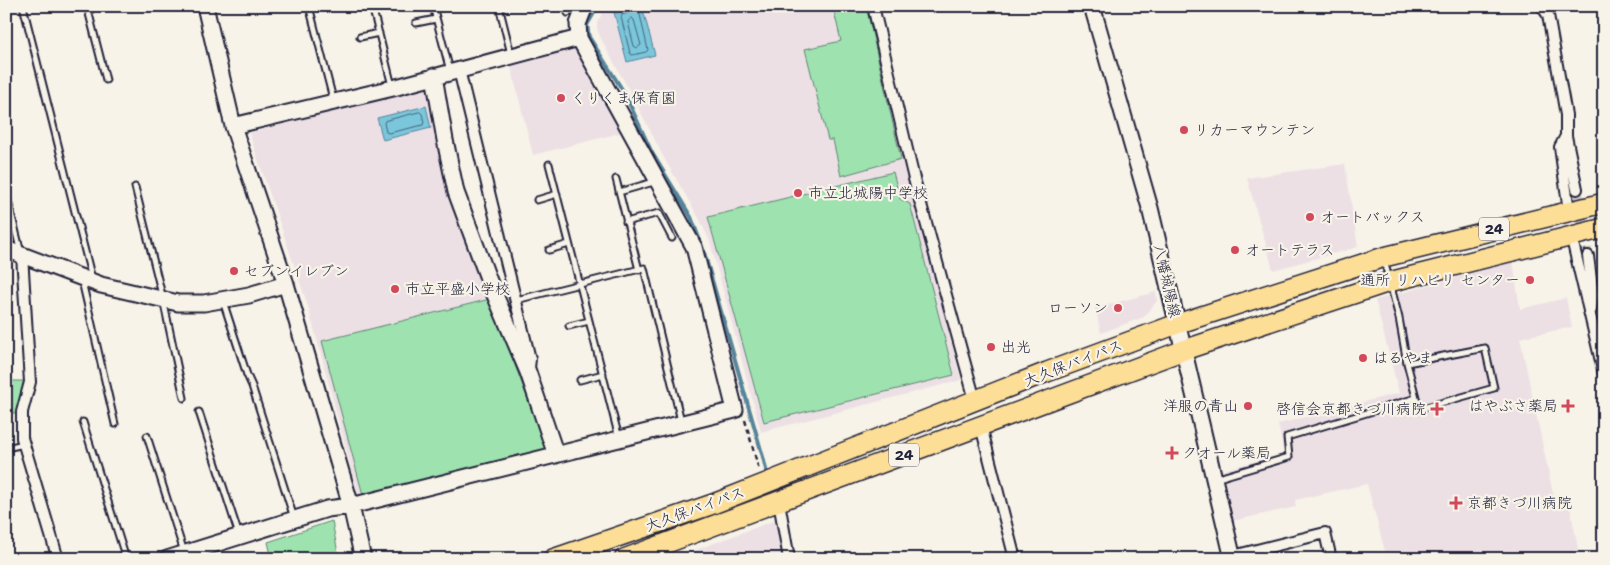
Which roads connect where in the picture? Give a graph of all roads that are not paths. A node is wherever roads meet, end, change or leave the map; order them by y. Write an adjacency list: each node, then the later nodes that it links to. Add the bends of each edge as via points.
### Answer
1 (24, 6): 49 (lane)
2 (88, 6): 22 (lane)
3 (205, 6): 25 (street)
4 (309, 6): 24 (lane)
5 (372, 6): 16 (lane)
6 (433, 6): 14 (lane)
7 (499, 6): 19 (lane)
8 (566, 6): 13 (lane)
9 (585, 6): 18 (street, via 578,24)
10 (874, 6): 68 (street, via 914,178)
11 (1092, 6): 58 (street, 八幡城陽線, via 1150,208)
12 (1542, 6): 26 (street, via 1548,15 1566,115)
13 (568, 13)
14 (436, 19): 15 (lane); 20 (lane)
15 (416, 23)
16 (379, 33): 17 (lane); 23 (lane)
17 (360, 37)
18 (579, 38): 19 (street); 29 (street)
19 (511, 56): 20 (street)
20 (454, 72): 21 (street); 55 (street)
21 (434, 76): 23 (street); 62 (street, via 456,192)
22 (106, 80)
23 (393, 88): 24 (street)
24 (333, 102): 25 (street)
25 (233, 126): 51 (street)
26 (1566, 136): 31 (street); 37 (street, via 1560,147)
27 (549, 164): 34 (lane)
28 (616, 179): 33 (lane)
29 (657, 181): 33 (lane); 71 (street, via 694,247 735,410)
30 (135, 187): 53 (lane)
31 (1577, 189)
32 (6, 192): 45 (lane)
33 (619, 192): 38 (lane)
34 (557, 194): 35 (lane); 42 (lane)
35 (537, 200)
36 (1604, 203): 37 (highway, 大久保バイパス / 24)
37 (1569, 211): 47 (highway, 大久保バイパス / 24)
38 (626, 222): 41 (lane, via 659,213); 48 (lane)
39 (1604, 228): 40 (highway, 大久保バイパス / 24)
40 (1572, 235): 50 (highway, 大久保バイパス / 24); 56 (street)
41 (672, 238)
42 (570, 244): 44 (lane); 52 (lane)
43 (6, 249): 45 (street)
44 (549, 250)
45 (22, 255): 49 (street); 76 (street, via 30,382 22,412)
46 (1588, 256): 56 (street, via 1593,295)
47 (1384, 257): 50 (lane); 58 (highway, 大久保バイパス / 24)
48 (639, 270): 52 (lane); 71 (lane, via 644,268)
49 (87, 280): 53 (street); 72 (lane)
50 (1390, 282): 60 (highway, 大久保バイパス / 24); 61 (lane)
51 (286, 284): 54 (street); 81 (street)
52 (580, 285): 55 (lane); 57 (lane)
53 (163, 299): 54 (street, via 204,303); 66 (lane)
54 (222, 300): 82 (lane)
55 (516, 300): 62 (street, via 530,359)
56 (1590, 318): 64 (street)
57 (589, 321): 59 (lane); 63 (lane)
58 (1177, 324): 60 (street, 八幡城陽線); 68 (highway, 大久保バイパス / 24)
59 (568, 326)
60 (1184, 350): 73 (highway, 大久保バイパス / 24); 79 (street, 八幡城陽線)
61 (1408, 363): 67 (lane); 67 (lane, via 1485,348 1494,388 1418,408)
62 (528, 372): 78 (street)
63 (603, 374): 65 (lane); 75 (lane)
64 (1604, 374)
65 (580, 380)
66 (184, 398)
67 (1416, 398): 79 (lane, via 1287,437 1289,457)
68 (975, 400): 90 (highway, 大久保バイパス / 24, via 713,504)
69 (200, 412): 83 (lane)
70 (83, 422): 87 (lane)
71 (682, 423): 75 (street)
72 (115, 424)
73 (981, 426): 80 (highway, 大久保バイパス / 24); 93 (street)
74 (147, 436): 84 (lane)
75 (619, 439): 78 (street)
76 (24, 444): 77 (lane); 86 (street)
77 (6, 448)
78 (556, 455): 81 (street)
79 (1214, 479): 85 (street, 八幡城陽線)
80 (779, 502): 91 (highway, 大久保バイパス / 24); 92 (street)
81 (351, 506): 82 (street); 89 (street)
82 (294, 518): 83 (street)
83 (240, 537): 84 (street)
84 (185, 554): 88 (street)
85 (1233, 557): 94 (street, via 1325,533)
86 (58, 559)
87 (126, 559)
88 (167, 559)
89 (364, 559)
90 (553, 559)
91 (624, 559)
92 (789, 559)
93 (1015, 559)
94 (1331, 559)

